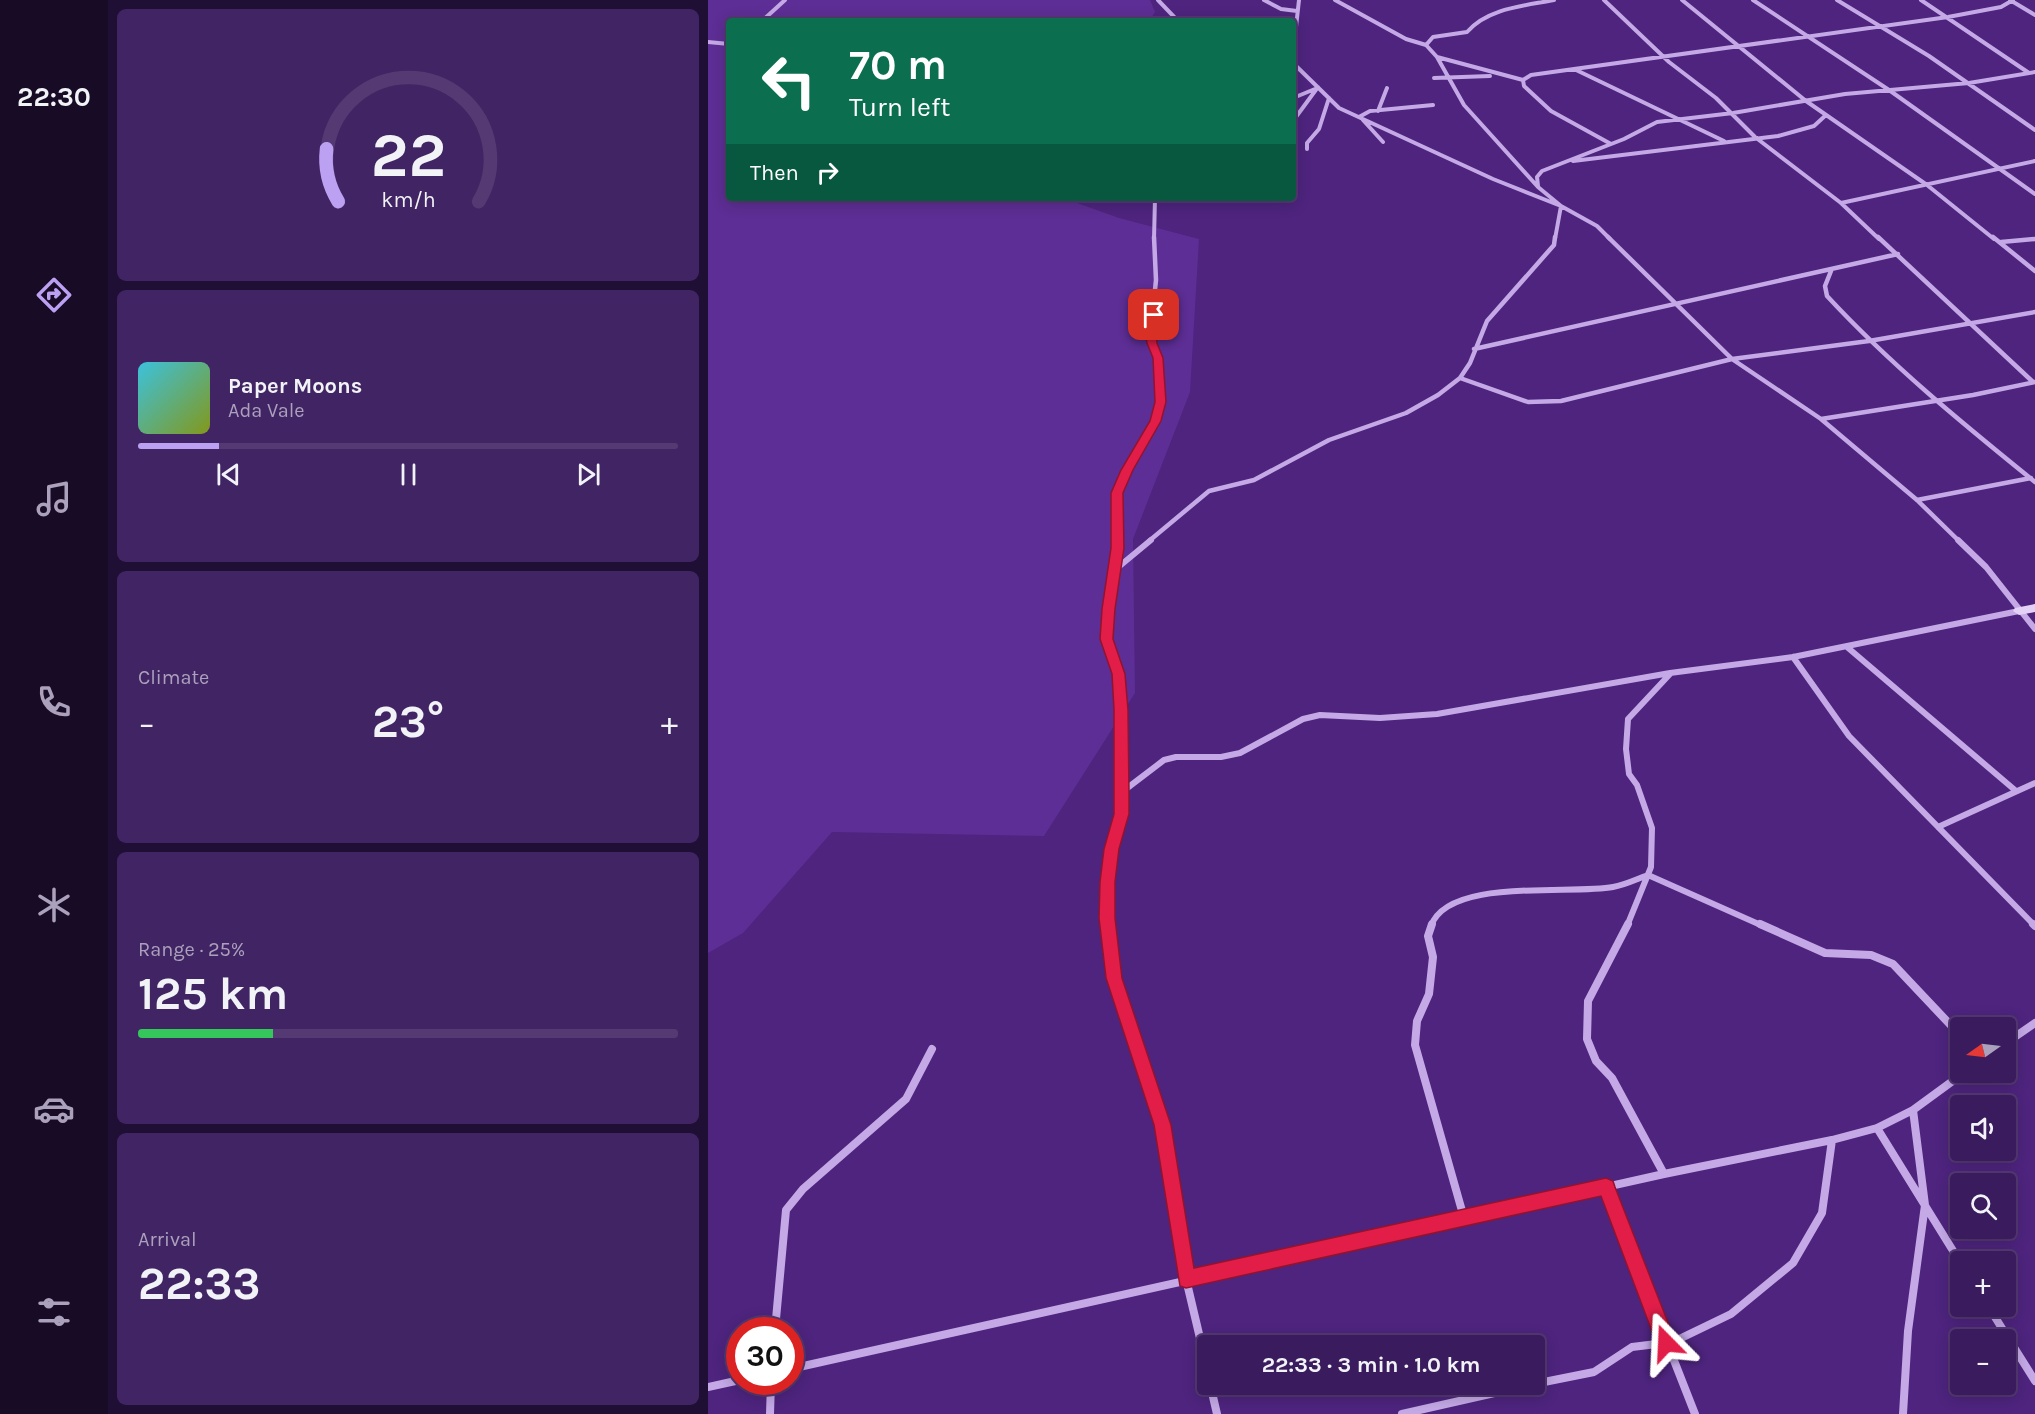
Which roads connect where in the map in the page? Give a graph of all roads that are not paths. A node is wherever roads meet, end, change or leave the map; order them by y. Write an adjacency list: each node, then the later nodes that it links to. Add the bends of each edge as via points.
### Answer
1 (785, 0): 18 (street)
2 (1158, 0): 14 (street)
3 (1262, 0): 13 (street); 15 (street)
4 (1299, 0): 15 (street)
5 (1335, 0): 26 (street, via 1407,39)
6 (1554, 0): 26 (street, via 1490,15 1472,23 1467,32 1432,37)
7 (1604, 0): 28 (street)
8 (1682, 0): 27 (street)
9 (1753, 0): 23 (street)
10 (1837, 0): 22 (street)
11 (1921, 0): 17 (street)
12 (2011, 0): 16 (street); 17 (street, via 2001,7)
13 (1266, 8)
14 (1168, 10): 19 (street); 20 (street)
15 (1297, 11): 21 (street)
16 (2035, 15)
17 (1948, 17): 22 (street); 32 (street)
18 (765, 18)
19 (1171, 18)
20 (1175, 18)
21 (1296, 22)
22 (1880, 27): 23 (street); 37 (street)
23 (1806, 37): 27 (street); 40 (street)
24 (708, 42): 25 (street)
25 (726, 44)
26 (1426, 45): 29 (street)
27 (1736, 46): 28 (street); 43 (street)
28 (1663, 56): 31 (street); 46 (street)
29 (1437, 57): 33 (street); 35 (street)
30 (1296, 66): 38 (street)
31 (1573, 69): 36 (street, via 1531,75); 50 (street)
32 (2032, 73): 37 (street)
33 (1505, 76): 35 (street); 36 (street)
34 (1434, 78): 35 (street)
35 (1450, 80): 61 (street, via 1464,105)
36 (1523, 80): 55 (street, via 1524,86 1551,111)
37 (1969, 83): 40 (street); 51 (street)
38 (1317, 88): 41 (street); 42 (street); 48 (street)
39 (1387, 88): 45 (street)
40 (1889, 90): 43 (street); 59 (street)
41 (1296, 97)
42 (1329, 98): 49 (street, via 1339,108); 56 (street, via 1319,129 1307,143)
43 (1806, 101): 46 (street); 47 (street)
44 (1433, 105): 45 (street)
45 (1378, 111): 49 (street)
46 (1733, 113): 50 (street); 52 (street)
47 (1826, 115): 52 (street, via 1806,129); 60 (street)
48 (1296, 117)
49 (1359, 117): 54 (street); 65 (street)
50 (1682, 120): 53 (street); 55 (street, via 1657,122)
51 (2035, 129)
52 (1755, 137): 53 (street); 64 (street)
53 (1725, 141): 58 (street)
54 (1383, 142)
55 (1611, 144): 58 (street)
56 (1307, 149)
57 (2035, 161): 59 (street)
58 (1564, 162): 61 (street, via 1542,171 1537,177)
59 (1997, 170): 60 (street); 62 (street)
60 (1926, 185): 64 (street); 67 (street)
61 (1538, 187): 65 (street)
62 (2035, 194)
63 (1155, 201): 83 (street, via 1156,280 1150,329 1158,358 1160,402 1155,421 1117,493)
64 (1841, 203): 68 (street)
65 (1561, 206): 71 (street, via 1597,226); 75 (street, via 1554,245 1486,321)
66 (2035, 239): 67 (street)
67 (2001, 242): 70 (street)
68 (1898, 254): 69 (street); 73 (street)
69 (1831, 270): 71 (street); 74 (street, via 1825,286 1827,296)
70 (2035, 271)
71 (1676, 304): 75 (street, via 1598,318); 76 (street)
72 (2035, 312): 73 (street)
73 (1970, 323): 74 (street); 78 (street)
74 (1869, 341): 76 (street); 79 (street)
75 (1474, 349): 77 (street)
76 (1732, 359): 77 (street, via 1545,402 1510,398); 80 (street)
77 (1460, 378): 83 (street, via 1407,413 1329,440 1254,480 1209,491)
78 (2034, 382): 79 (street)
79 (1937, 401): 80 (street); 81 (street)
80 (1821, 419): 82 (street)
81 (2034, 479): 82 (street)
82 (1917, 500): 85 (street, via 1986,567)
83 (1115, 569): 92 (street, via 1106,639 1119,674)
84 (2035, 608): 85 (street)
85 (2019, 611): 86 (street); 87 (street)
86 (2035, 629)
87 (1847, 647): 88 (street); 91 (street)
88 (1793, 657): 89 (street); 93 (street, via 1849,736)
89 (1670, 673): 92 (street, via 1437,714 1380,718 1320,715 1303,719 1240,753 1164,760); 94 (street, via 1628,719 1629,774 1637,785 1652,828)
90 (2035, 783): 91 (street)
91 (2016, 791): 93 (street)
92 (1122, 792): 109 (street, via 1107,882 1114,978 1163,1125)
93 (1938, 827): 95 (street)
94 (1648, 875): 97 (street, via 1825,953 1871,955 1893,964); 104 (street, via 1634,915 1588,1001 1587,1039 1596,1061 1612,1078); 107 (street, via 1613,886 1521,890 1459,900 1435,915 1428,936 1432,957 1429,994 1417,1021 1415,1045)
95 (2035, 926)
96 (2035, 1023): 98 (street)
97 (1950, 1024)
98 (2016, 1036)
99 (932, 1049): 110 (street, via 906,1099 803,1189 786,1210)
100 (1950, 1083): 101 (street)
101 (1913, 1110): 102 (street); 106 (street)
102 (1877, 1128): 103 (street); 106 (street)
103 (1832, 1140): 104 (street); 113 (street, via 1822,1212 1793,1263 1731,1314)
104 (1664, 1174): 105 (street)
105 (1606, 1187): 107 (street); 113 (street)
106 (1925, 1205): 108 (street); 126 (street, via 1908,1331)
107 (1464, 1218): 109 (street)
108 (1953, 1251)
109 (1186, 1279): 112 (street); 114 (street)
110 (776, 1317)
111 (1996, 1317): 115 (street)
112 (1199, 1335)
113 (1666, 1343): 116 (street, via 1632,1347 1594,1371); 125 (street)
114 (804, 1366)
115 (2035, 1381)
116 (1545, 1382)
117 (726, 1383): 118 (street)
118 (708, 1387)
119 (771, 1395): 122 (street)
120 (1213, 1395): 123 (street)
121 (1486, 1395): 124 (street)
122 (770, 1414)
123 (1217, 1414)
124 (1402, 1414)
125 (1695, 1414)
126 (1903, 1414)

